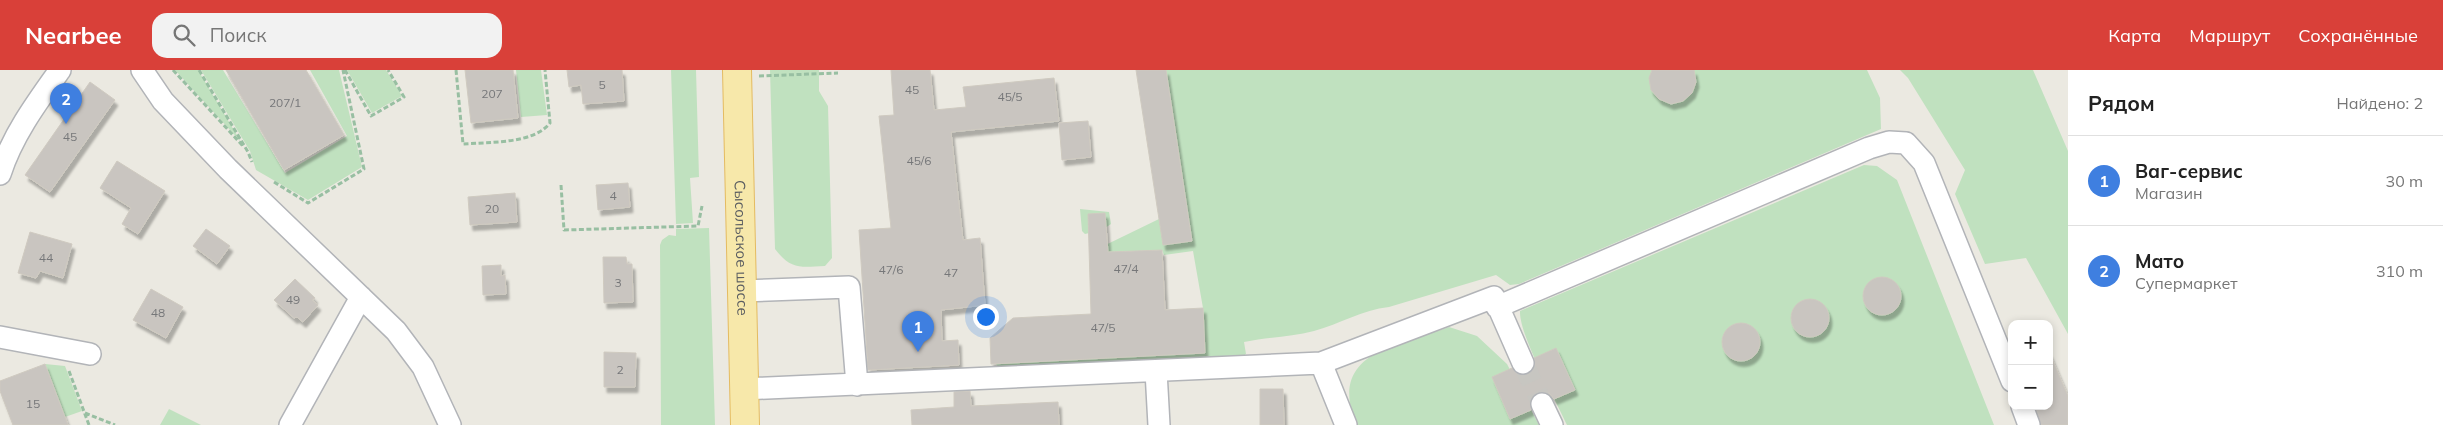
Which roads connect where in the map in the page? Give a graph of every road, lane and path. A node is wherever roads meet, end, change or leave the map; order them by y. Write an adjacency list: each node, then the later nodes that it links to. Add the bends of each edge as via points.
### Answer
1 (60, 70): 13 (street, via 33,108 5,157)
2 (142, 70): 18 (street, via 163,102)
3 (173, 70): 11 (path)
4 (199, 70): 11 (path)
5 (344, 70): 6 (path, via 371,116 404,97); 14 (path, via 364,169 308,203)
6 (388, 70)
7 (456, 70): 8 (path, via 464,144 529,137 544,130 550,122)
8 (545, 70)
9 (748, 73): 10 (path); 17 (main road, Сысольское шоссе)
10 (838, 73)
11 (248, 152): 12 (path)
12 (255, 171)
13 (0, 174)
14 (270, 180)
15 (561, 185): 16 (path, via 564,230 698,226)
16 (702, 206)
17 (742, 291): 27 (street, via 849,286); 31 (main road, Сысольское шоссе)
18 (361, 297): 34 (street); 35 (street, via 396,331 423,367)
19 (1497, 307): 22 (street, via 1494,297); 23 (street); 25 (street, via 1870,148 1889,142 1906,143 1924,163)
20 (0, 337): 21 (street)
21 (90, 354)
22 (1321, 363): 26 (street); 37 (street)
23 (1523, 363)
24 (68, 370): 30 (path)
25 (2008, 370)
26 (1156, 371): 27 (street); 36 (street)
27 (858, 384): 31 (street)
28 (1542, 404): 38 (street)
29 (2023, 410): 39 (street)
30 (85, 413): 32 (path); 33 (path)
31 (747, 413)
32 (90, 425)
33 (115, 425)
34 (290, 425)
35 (450, 425)
36 (1159, 425)
37 (1346, 425)
38 (1552, 425)
39 (2029, 425)

